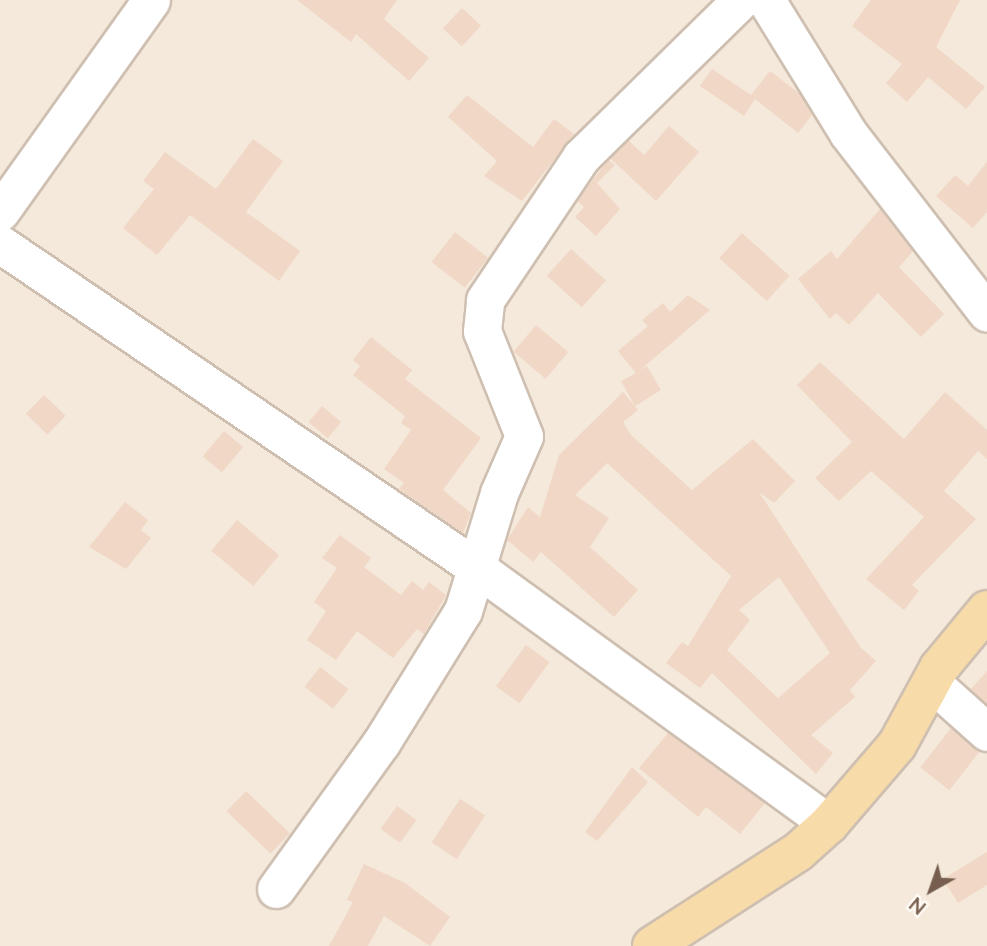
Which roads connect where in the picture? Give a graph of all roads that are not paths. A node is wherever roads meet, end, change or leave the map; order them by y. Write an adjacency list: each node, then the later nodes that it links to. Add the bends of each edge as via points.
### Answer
1 (151, 0): 4 (street)
2 (741, 0): 7 (street, via 581,157 485,300 482,331 524,436)
3 (766, 0): 6 (street, via 848,133)
4 (0, 212)
5 (0, 244): 7 (street)
6 (987, 313)
7 (477, 568): 11 (street); 12 (street, via 463,611 423,678)
8 (987, 610): 9 (main road)
9 (931, 682): 10 (street); 11 (main road, via 897,745)
10 (987, 732)
11 (830, 824): 13 (main road, via 798,852)
12 (276, 890)
13 (652, 946)

